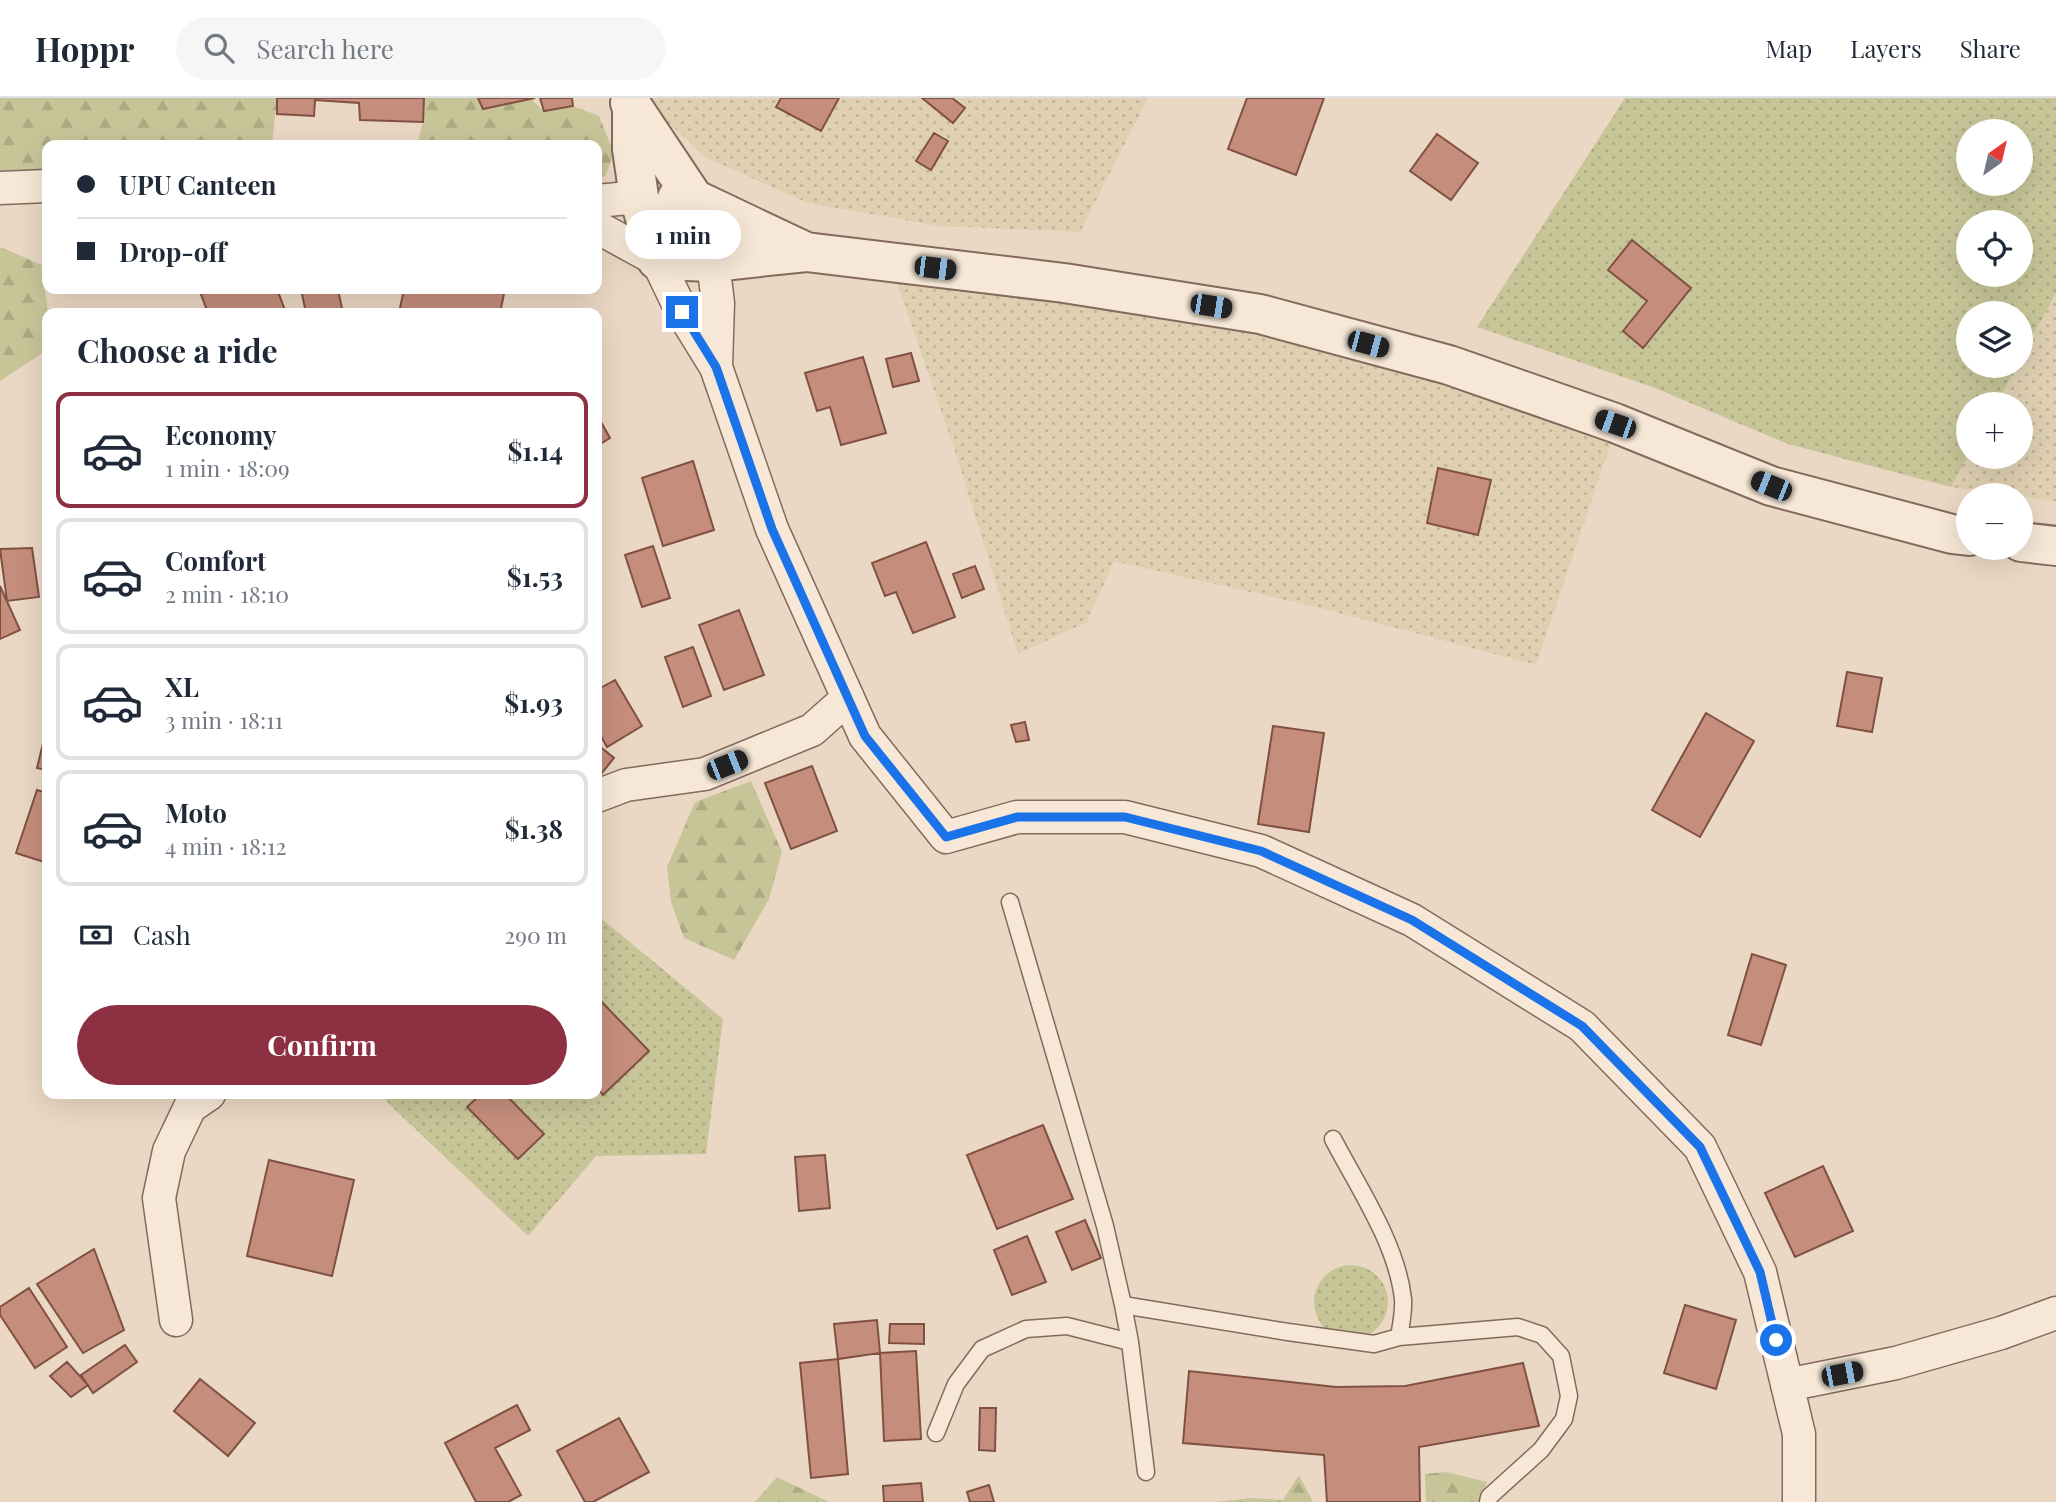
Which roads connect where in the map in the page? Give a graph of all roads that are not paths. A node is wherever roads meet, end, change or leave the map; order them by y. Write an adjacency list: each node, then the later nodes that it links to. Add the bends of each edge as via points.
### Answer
1 (630, 104): 4 (street); 5 (street)
2 (42, 186): 3 (street)
3 (0, 188)
4 (639, 197): 5 (street); 6 (street); 9 (street)
5 (694, 199): 8 (street); 10 (street)
6 (602, 201)
7 (602, 230): 9 (street)
8 (806, 252): 10 (street); 12 (street, via 1064,283 1260,314 1449,365 1771,486)
9 (657, 260): 10 (street); 11 (street)
10 (713, 262): 11 (street, via 719,303)
11 (716, 367): 15 (street, via 772,529)
12 (1956, 534)
13 (2033, 543): 14 (street)
14 (2056, 546)
15 (848, 698): 16 (street, via 812,730 705,774 626,785); 25 (street, via 865,736 946,837 1017,817 1125,817 1261,851 1412,920 1582,1026 1700,1147 1760,1272)
16 (602, 794)
17 (1010, 902): 20 (lane, via 1105,1226)
18 (202, 1099): 22 (street, via 190,1107 169,1151 159,1198)
19 (1333, 1139): 23 (lane, via 1399,1274 1404,1302)
20 (1123, 1305): 23 (lane, via 1340,1340 1374,1343); 24 (lane)
21 (2056, 1313): 25 (street, via 1896,1363)
22 (176, 1320)
23 (1399, 1337): 28 (lane, via 1518,1327 1542,1335 1561,1356 1569,1396 1564,1419 1541,1450)
24 (1130, 1342): 26 (lane, via 1067,1326 1026,1329 982,1349 956,1384); 27 (lane)
25 (1787, 1385): 29 (street, via 1799,1434)
26 (936, 1433)
27 (1146, 1472)
28 (1488, 1502)
29 (1798, 1502)

